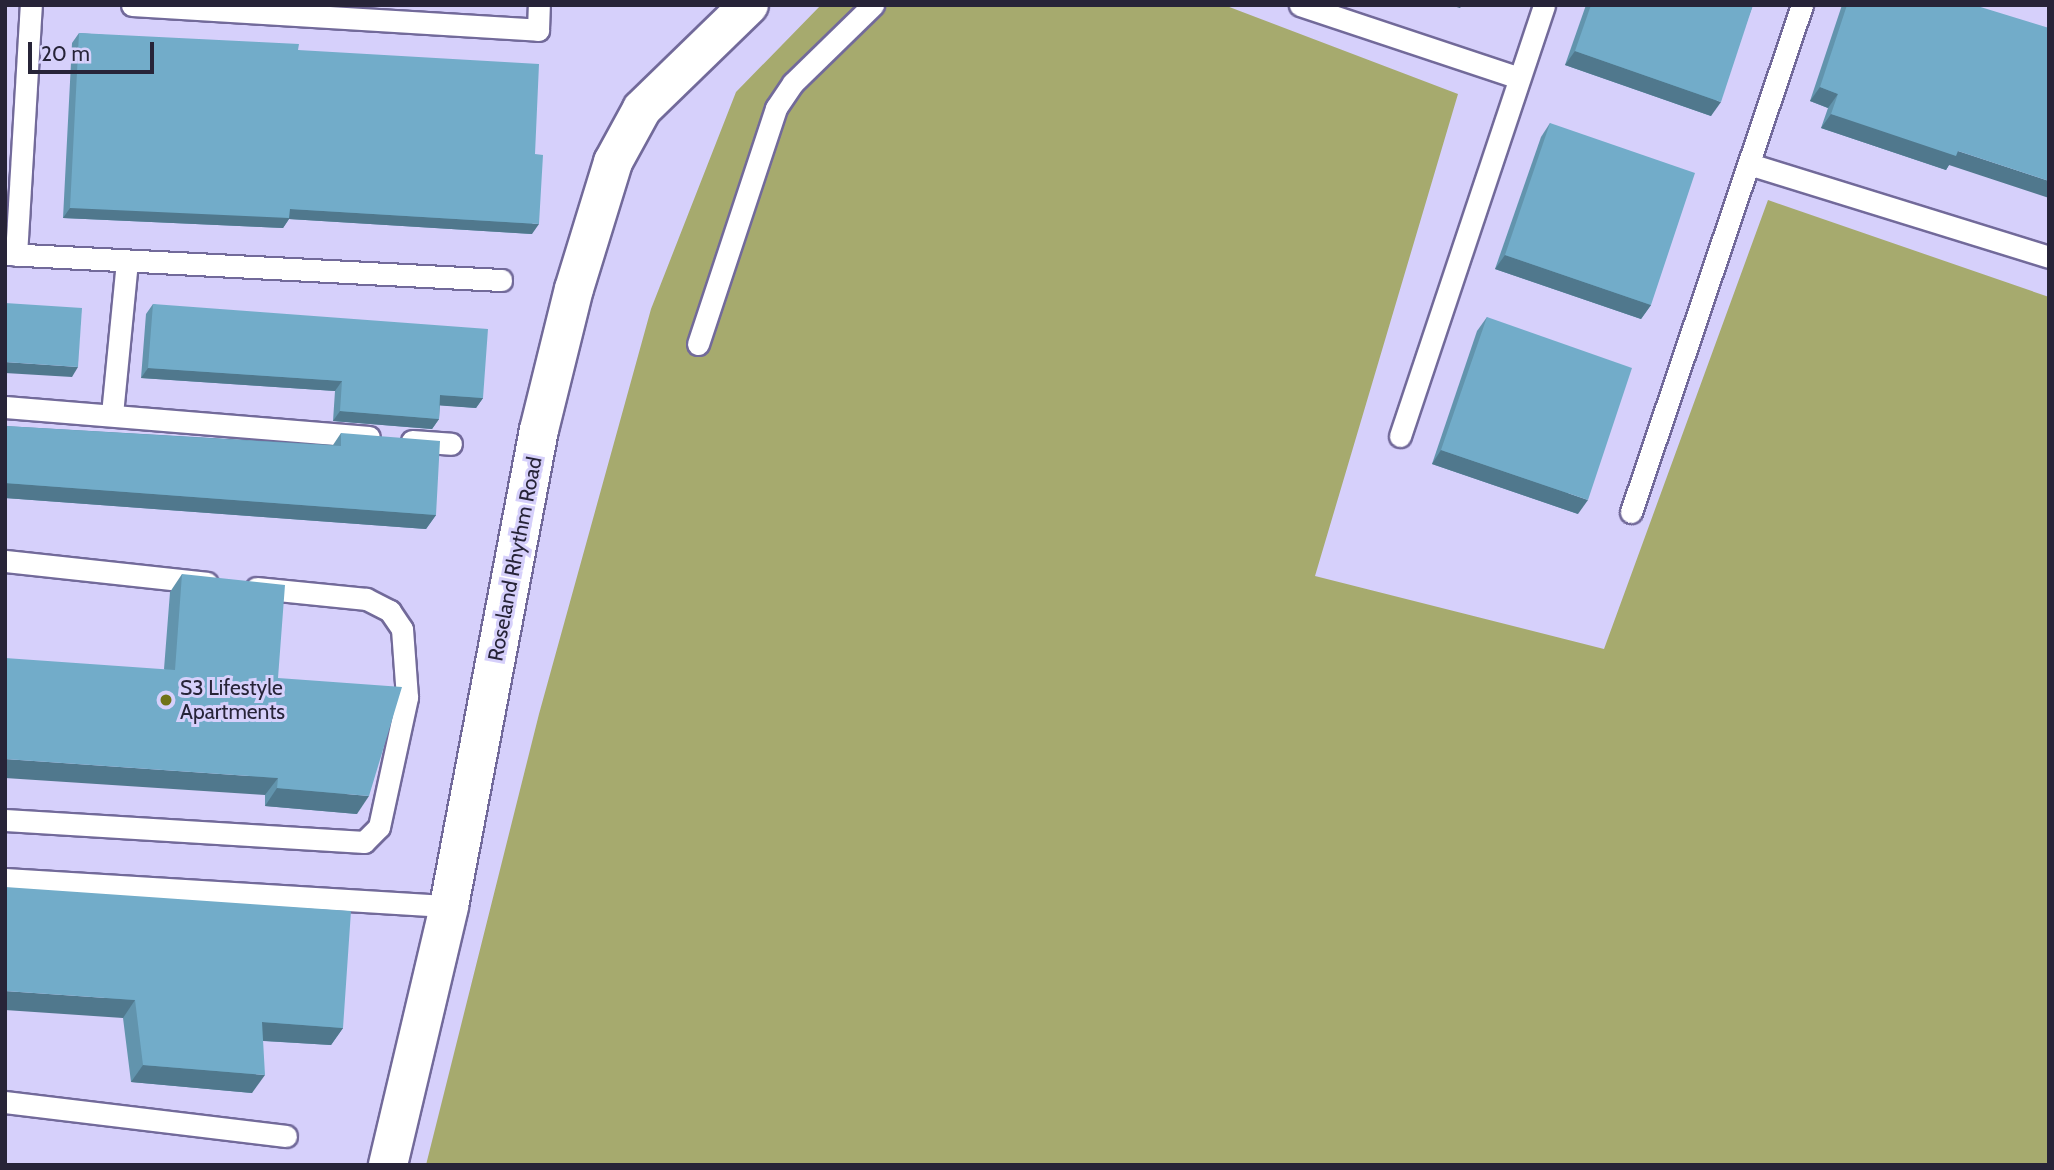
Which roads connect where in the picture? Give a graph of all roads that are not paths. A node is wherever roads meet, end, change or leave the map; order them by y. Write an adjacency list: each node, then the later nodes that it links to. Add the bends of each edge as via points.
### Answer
1 (31, 5): 11 (lane)
2 (132, 5): 3 (lane, via 538,30)
3 (539, 5)
4 (750, 5): 24 (street, Roseland Rhythm Road, via 642,109 613,162 574,289 540,430)
5 (873, 5): 15 (lane, via 793,83 776,108)
6 (1300, 5): 9 (lane)
7 (1544, 5): 9 (lane)
8 (1802, 5): 10 (lane)
9 (1519, 78): 18 (lane)
10 (1749, 164): 12 (lane); 20 (lane)
11 (11, 254): 13 (lane)
12 (2049, 257)
13 (127, 262): 14 (lane); 17 (lane)
14 (501, 280)
15 (698, 345)
16 (5, 407): 17 (lane)
17 (112, 414): 19 (lane)
18 (1400, 436)
19 (452, 444)
20 (1631, 512)
21 (5, 561): 22 (lane, via 366,599 390,611 402,629 407,697 379,827 364,842)
22 (5, 820)
23 (5, 879): 24 (lane)
24 (449, 906): 27 (street, Roseland Rhythm Road)
25 (5, 1102): 26 (lane)
26 (286, 1136)
27 (388, 1165)

